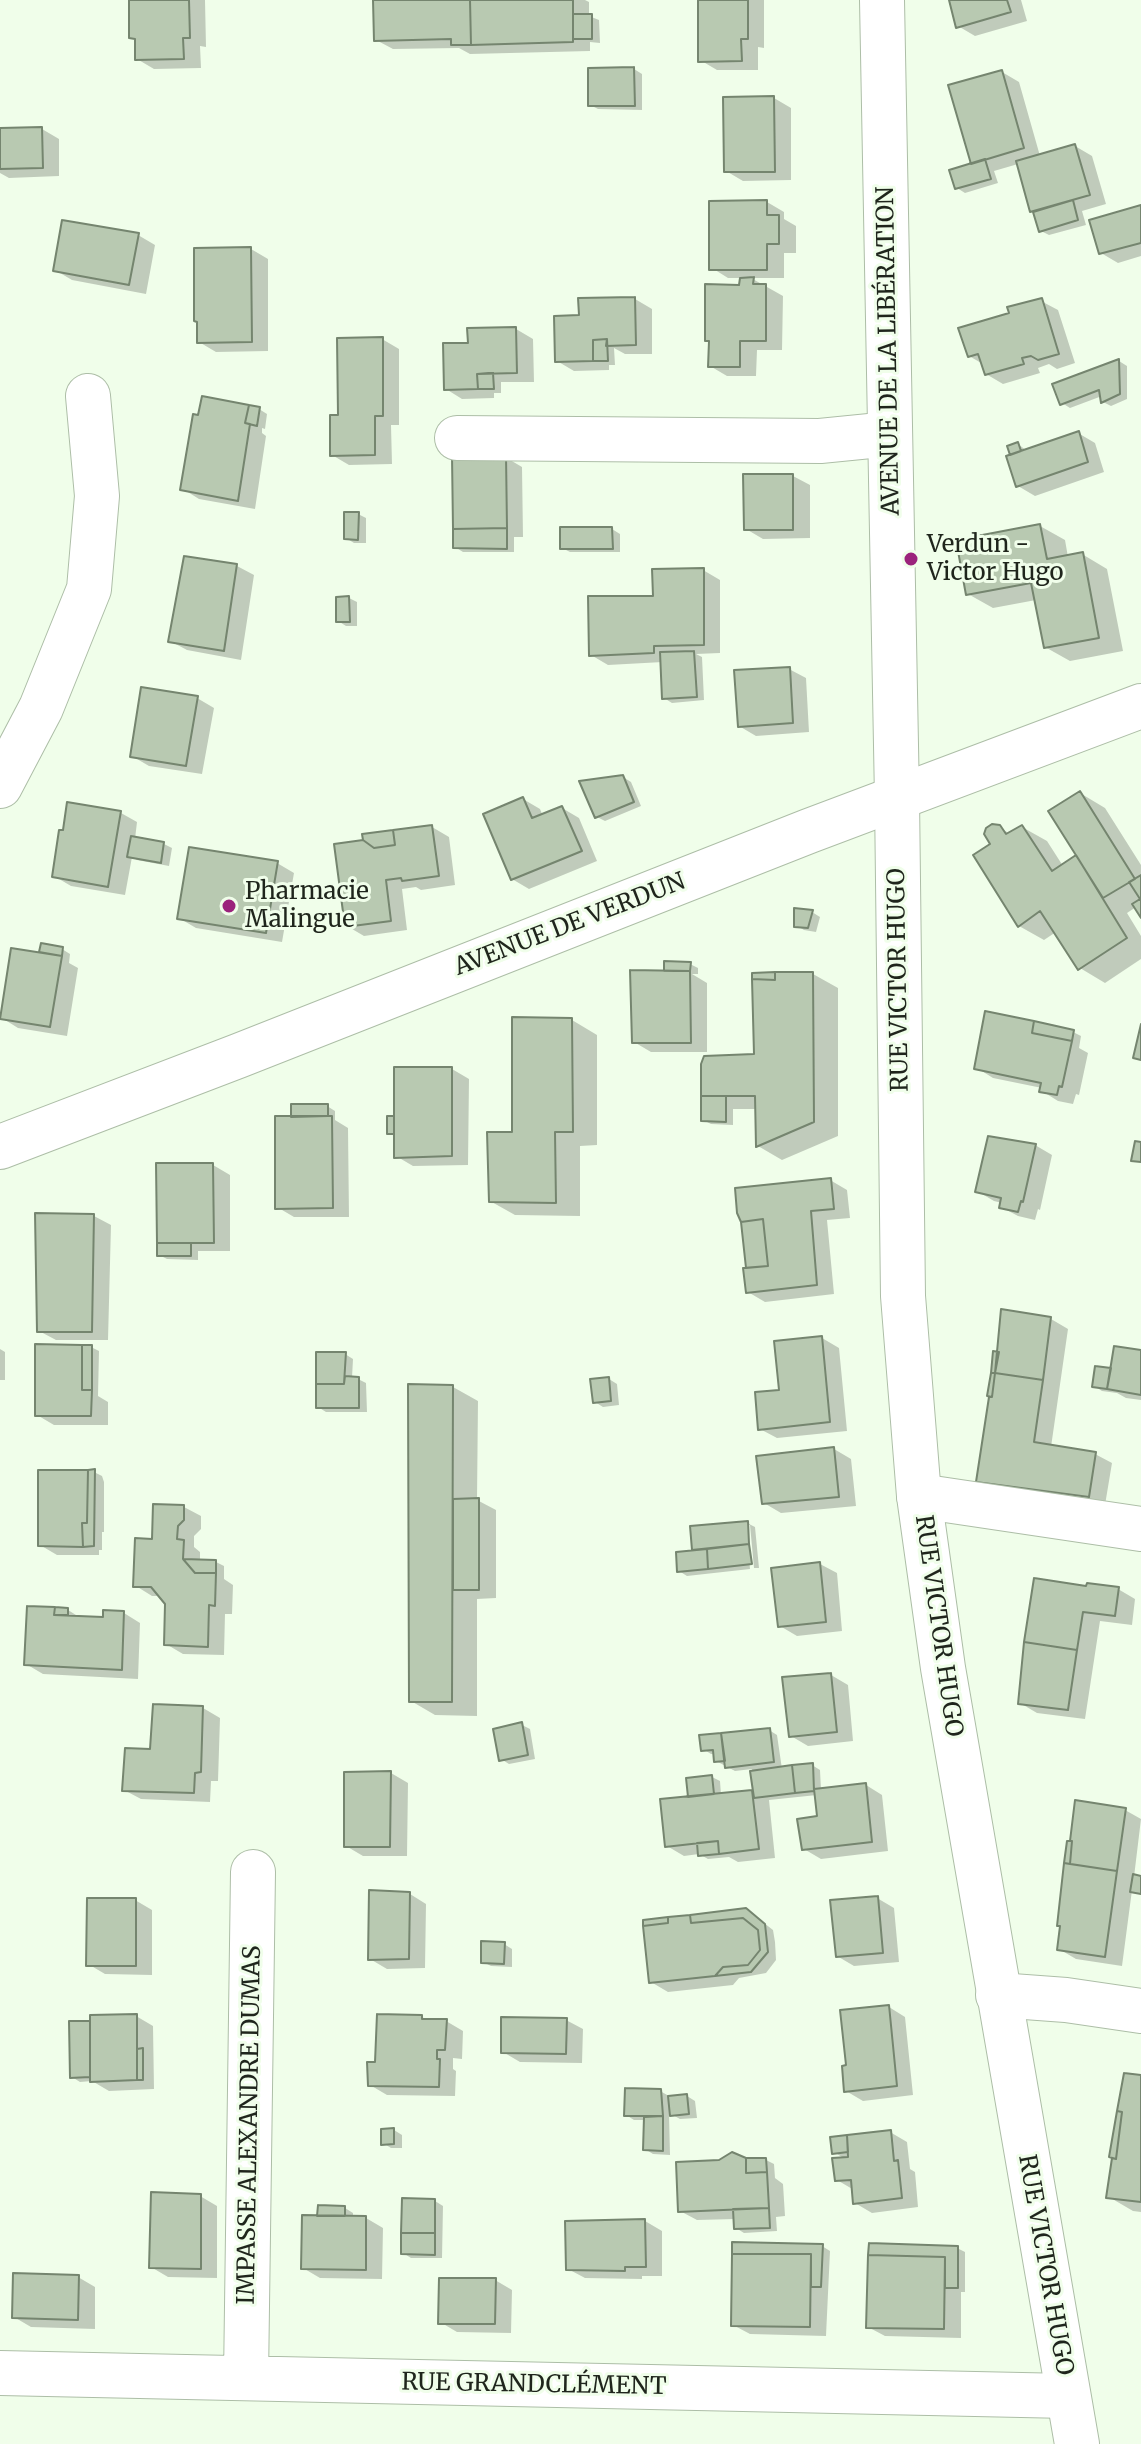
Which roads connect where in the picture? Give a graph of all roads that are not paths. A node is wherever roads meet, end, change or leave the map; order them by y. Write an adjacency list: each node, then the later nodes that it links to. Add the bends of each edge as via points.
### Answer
1 (882, 0): 3 (street, AVENUE DE LA LIBÉRATION)
2 (88, 396): 6 (street, via 97,496 89,589 41,708)
3 (890, 434): 4 (street, via 820,441); 7 (street, AVENUE DE LA LIBÉRATION)
4 (457, 438)
5 (1141, 706): 7 (street, AVENUE DE VERDUN)
6 (0, 786)
7 (897, 798): 8 (street, AVENUE DE VERDUN); 9 (street, RUE VICTOR HUGO, via 903,1296)
8 (0, 1147)
9 (919, 1496): 10 (street); 12 (street, RUE VICTOR HUGO)
10 (1141, 1529)
11 (253, 1872): 15 (street, IMPASSE ALEXANDRE DUMAS)
12 (998, 1995): 13 (street); 16 (street, RUE VICTOR HUGO)
13 (1141, 2011)
14 (0, 2373): 15 (street, RUE GRANDCLÉMENT)
15 (246, 2378): 16 (street, RUE GRANDCLÉMENT)
16 (1068, 2396): 17 (street, RUE VICTOR HUGO)
17 (1077, 2444)

